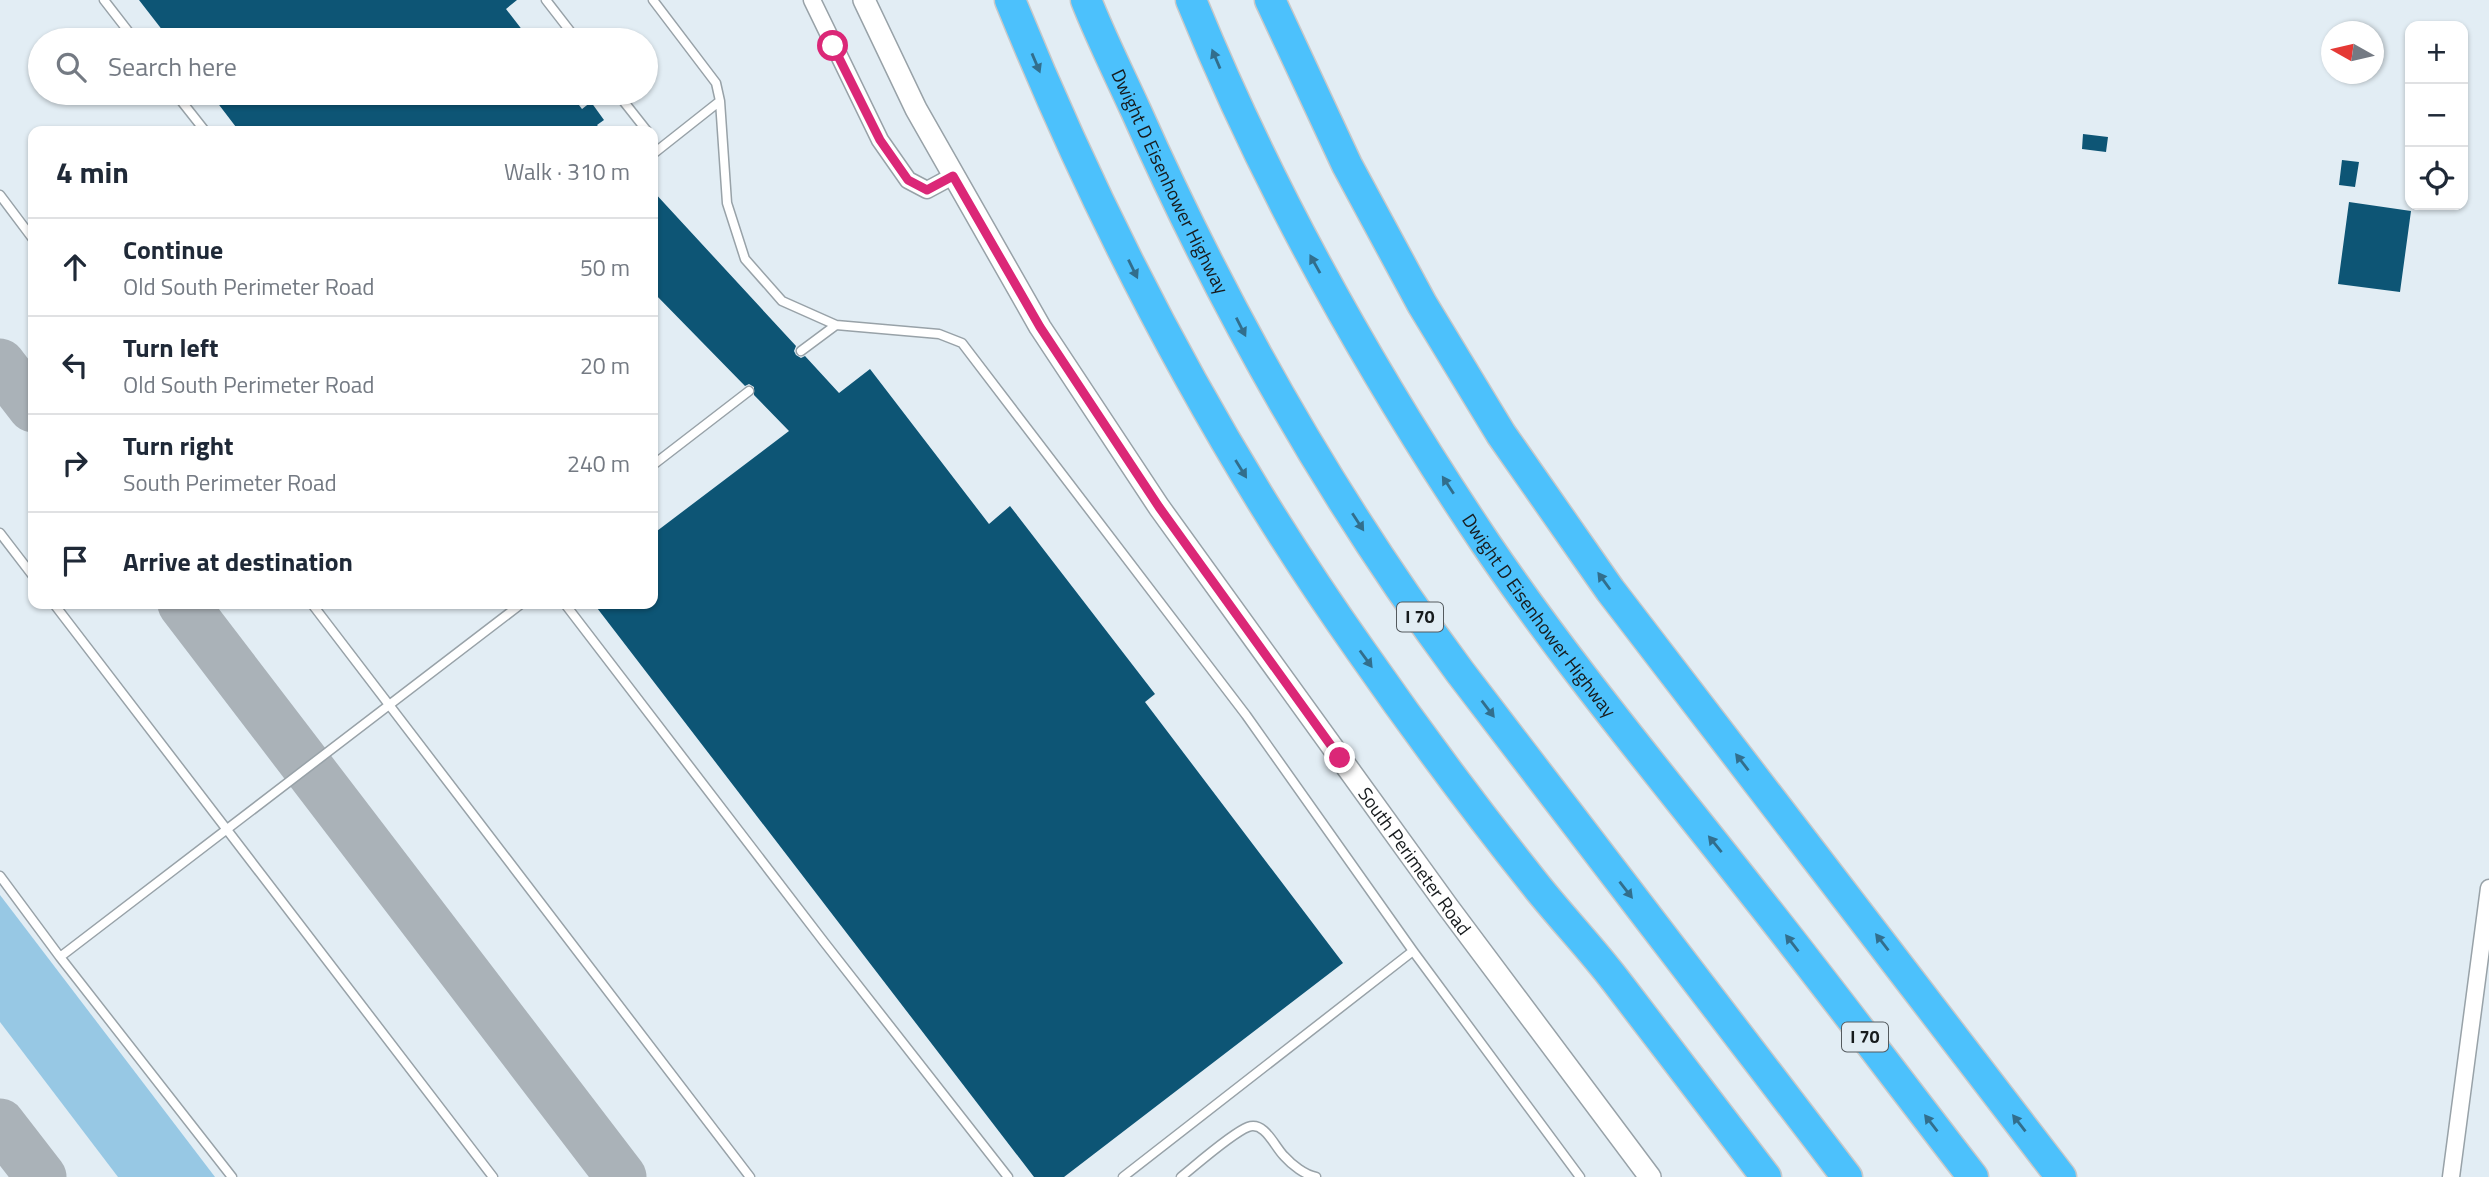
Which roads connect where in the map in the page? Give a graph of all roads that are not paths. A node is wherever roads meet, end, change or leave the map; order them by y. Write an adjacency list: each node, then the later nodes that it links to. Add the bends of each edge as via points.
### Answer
1 (104, 0): 10 (lane)
2 (546, 0): 11 (lane)
3 (653, 0): 12 (lane, via 716,83)
4 (812, 0): 18 (street, via 880,140 908,180 927,190)
5 (864, 0): 18 (street, South Perimeter Road)
6 (1010, 0): 46 (highway, one-way to 46, via 1073,150 1147,296 1225,442 1279,529 1429,745)
7 (1086, 0): 47 (highway, Dwight D Eisenhower Highway / I 70, one-way to 47, via 1216,278 1340,495 1453,663)
8 (1191, 0): 48 (highway, Dwight D Eisenhower Highway / I 70, one-way to 8, via 1579,671 1487,545 1378,374 1306,246)
9 (1270, 0): 49 (highway, one-way to 9, via 1610,590 1502,434 1422,303 1347,165)
10 (126, 28)
11 (568, 28)
12 (720, 101): 17 (lane); 21 (lane, via 727,203 745,259 782,301)
13 (184, 105): 15 (lane)
14 (626, 105): 16 (lane)
15 (201, 126)
16 (643, 126)
17 (658, 149)
18 (953, 176): 45 (street, South Perimeter Road, via 1040,327 1159,507 1448,908)
19 (0, 195): 20 (lane)
20 (28, 232)
21 (836, 325): 22 (lane); 35 (lane, via 939,334 962,343 1246,715)
22 (801, 351)
23 (749, 391): 24 (lane)
24 (658, 461)
25 (0, 533): 26 (lane)
26 (28, 569)
27 (58, 609): 32 (lane)
28 (316, 609): 31 (lane)
29 (514, 609): 31 (lane)
30 (569, 609): 40 (lane, via 822,944)
31 (389, 705): 32 (lane); 39 (lane)
32 (227, 829): 36 (lane); 38 (lane)
33 (0, 876): 36 (lane)
34 (2489, 888): 50 (street)
35 (1413, 951): 41 (lane); 44 (lane)
36 (60, 957): 37 (lane)
37 (232, 1177)
38 (493, 1177)
39 (750, 1177)
40 (1009, 1177)
41 (1123, 1177)
42 (1181, 1177): 43 (lane, via 1239,1132 1254,1126 1262,1128 1285,1158)
43 (1316, 1177)
44 (1580, 1177)
45 (1650, 1177)
46 (1766, 1177)
47 (1847, 1177)
48 (1973, 1177)
49 (2061, 1177)
50 (2451, 1177)

